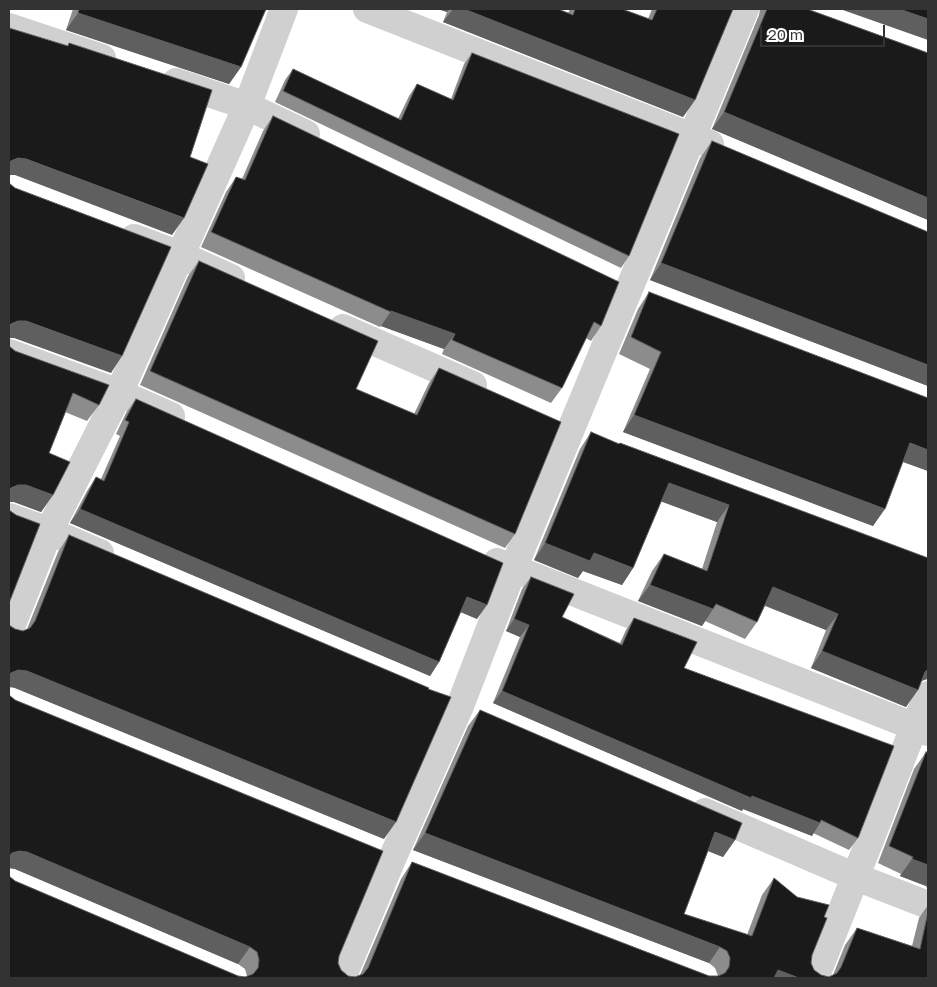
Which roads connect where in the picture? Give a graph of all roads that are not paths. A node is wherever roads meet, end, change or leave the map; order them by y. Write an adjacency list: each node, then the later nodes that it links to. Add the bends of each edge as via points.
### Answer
1 (284, 9): 7 (street)
2 (367, 9): 8 (street)
3 (745, 9): 8 (street)
4 (9, 27): 5 (street)
5 (128, 66)
6 (155, 75): 7 (street)
7 (247, 106): 9 (street); 12 (street)
8 (692, 137): 10 (street); 13 (street)
9 (327, 144)
10 (728, 152)
11 (108, 228): 12 (street)
12 (180, 255): 14 (street); 18 (street)
13 (620, 284): 15 (street); 21 (street)
14 (253, 288)
15 (656, 299)
16 (326, 320): 19 (street)
17 (9, 354): 18 (street)
18 (118, 392): 20 (street); 24 (street)
19 (498, 396)
20 (190, 424)
21 (562, 425): 22 (street); 27 (street)
22 (598, 439)
23 (9, 517): 24 (street)
24 (49, 531): 26 (street); 28 (street)
25 (477, 553): 27 (street)
26 (122, 562)
27 (513, 569): 30 (street); 34 (street, via 460,706)
28 (9, 632)
29 (928, 695): 30 (street)
30 (921, 730): 32 (street)
31 (685, 803): 32 (street)
32 (856, 877): 33 (street); 35 (street)
33 (928, 905)
34 (342, 978)
35 (815, 978)

